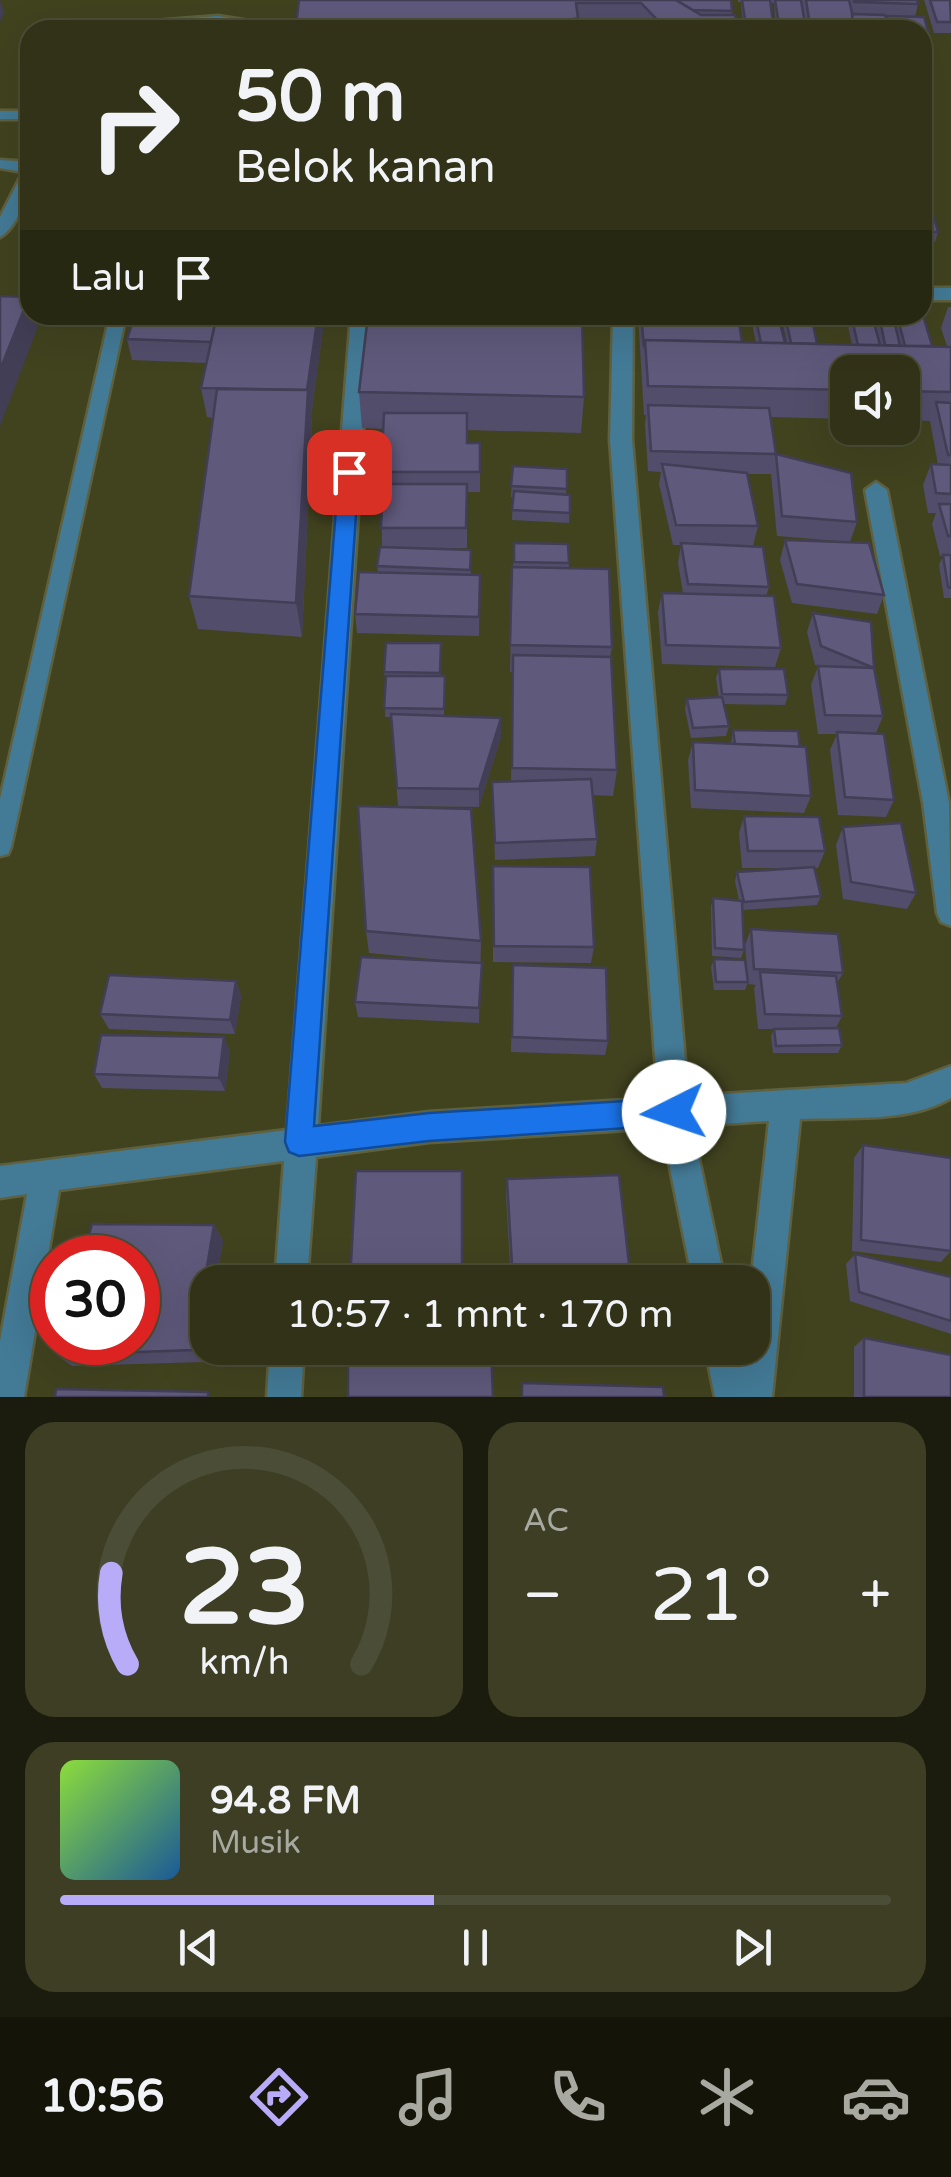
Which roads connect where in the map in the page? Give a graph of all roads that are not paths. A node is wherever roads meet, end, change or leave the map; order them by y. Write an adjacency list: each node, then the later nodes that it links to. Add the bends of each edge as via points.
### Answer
1 (20, 192): 2 (lane)
2 (0, 232)
3 (116, 325): 7 (lane)
4 (359, 325): 12 (street)
5 (623, 325): 11 (street, via 621,440)
6 (876, 490): 8 (street)
7 (0, 846)
8 (951, 913)
9 (951, 1081): 10 (street, via 906,1098)
10 (786, 1103): 11 (street); 22 (street)
11 (674, 1112): 12 (street); 16 (street)
12 (299, 1142): 13 (street); 15 (street)
13 (46, 1174): 14 (street); 19 (street)
14 (0, 1182)
15 (292, 1265)
16 (706, 1265)
17 (286, 1365): 20 (street)
18 (725, 1365): 21 (street)
19 (7, 1397)
20 (284, 1397)
21 (732, 1397)
22 (756, 1397)

